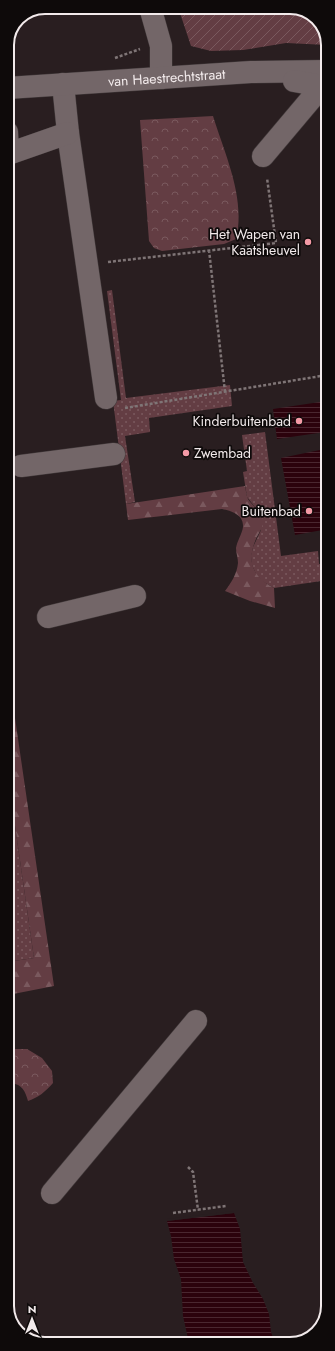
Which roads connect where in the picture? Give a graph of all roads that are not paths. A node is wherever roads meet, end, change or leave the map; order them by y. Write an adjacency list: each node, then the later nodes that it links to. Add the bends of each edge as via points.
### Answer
1 (152, 14): 4 (street, via 161,46)
2 (250, 66): 3 (street, van Haestrechtstraat); 4 (street, van Haestrechtstraat); 6 (street)
3 (321, 71)
4 (161, 78): 5 (street, van Haestrechtstraat)
5 (63, 84): 8 (street, van Haestrechtstraat); 9 (street)
6 (321, 86)
7 (321, 87): 11 (street)
8 (14, 88)
9 (68, 133): 10 (street); 12 (street, via 87,264)
10 (14, 152)
11 (263, 156)
12 (115, 403)
13 (114, 454): 14 (street)
14 (21, 466)
15 (135, 596): 16 (street)
16 (48, 617)
17 (196, 1021): 18 (street)
18 (52, 1193)

